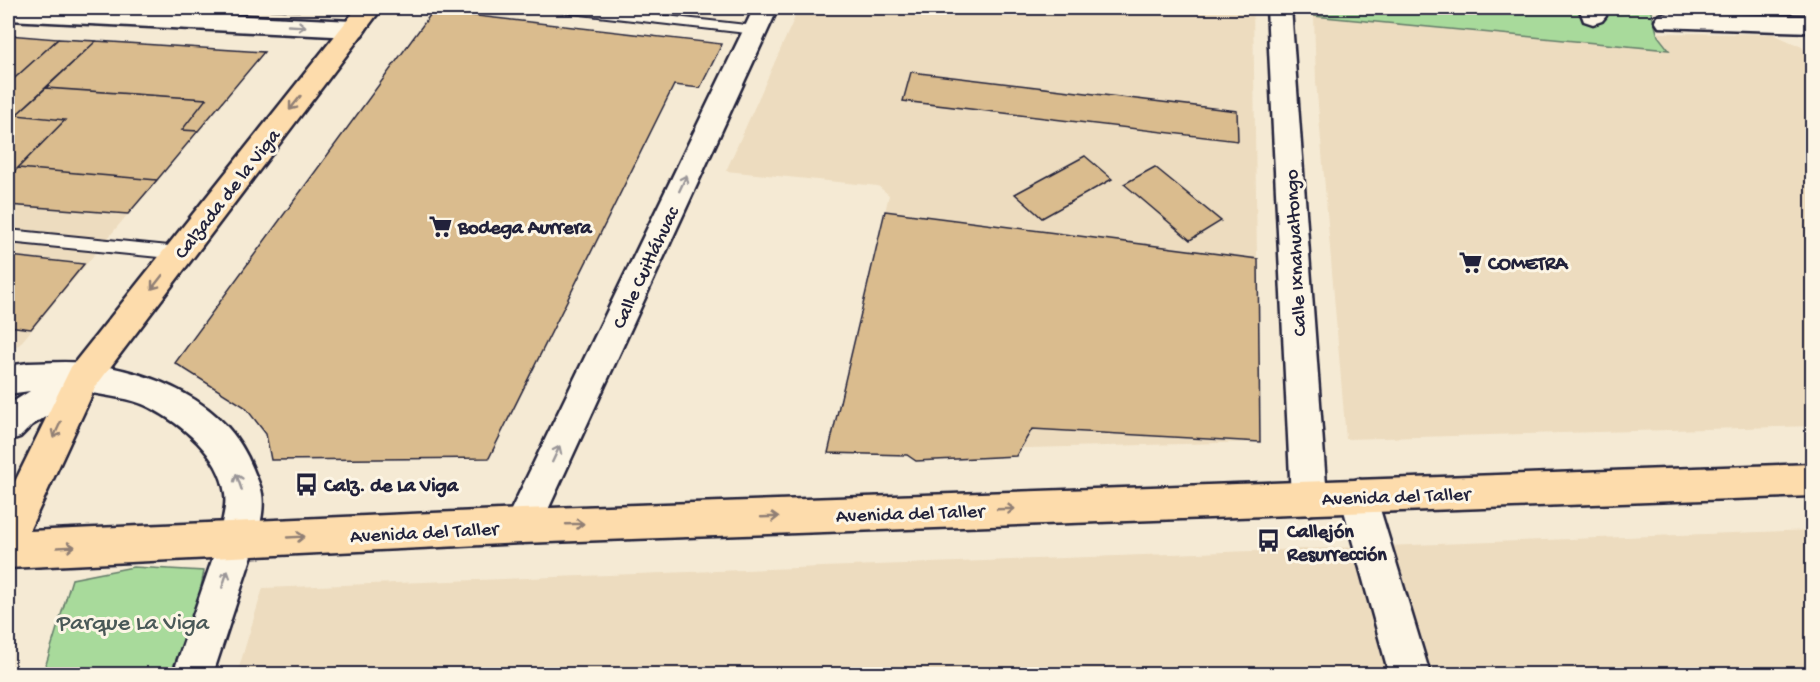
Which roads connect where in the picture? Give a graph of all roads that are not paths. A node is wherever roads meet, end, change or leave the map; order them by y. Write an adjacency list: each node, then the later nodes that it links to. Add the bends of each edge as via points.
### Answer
1 (563, 8): 4 (lane)
2 (718, 8): 10 (lane)
3 (1279, 8): 18 (street, Calle Ixnahualtongo)
4 (596, 9): 10 (lane)
5 (8, 12): 6 (street, one-way to 6)
6 (361, 18): 12 (main road, Calzada de la Viga, one-way to 12)
7 (760, 19): 10 (lane); 19 (street, Calle Cuitláhuac, one-way to 7)
8 (1668, 21): 9 (street)
9 (1809, 21)
10 (710, 24)
11 (8, 236): 12 (lane)
12 (180, 253): 13 (main road, Calzada de la Viga, one-way to 13)
13 (82, 377): 14 (street); 15 (street, Calzada de la Viga); 20 (main road, Calzada de la Viga, one-way to 20); 21 (street, one-way to 13, via 244,495 230,456 203,424 157,394)
14 (8, 380)
15 (8, 426)
16 (1812, 480): 17 (main road, Avenida del Taller)
17 (1358, 496): 18 (main road, Avenida del Taller); 24 (street)
18 (1309, 498): 19 (main road, Avenida del Taller, one-way to 18)
19 (522, 526): 21 (main road, Avenida del Taller, one-way to 19)
20 (8, 535)
21 (238, 540): 22 (main road, Avenida del Taller, one-way to 21); 23 (street, one-way to 21)
22 (8, 550)
23 (193, 675)
24 (1410, 675)

